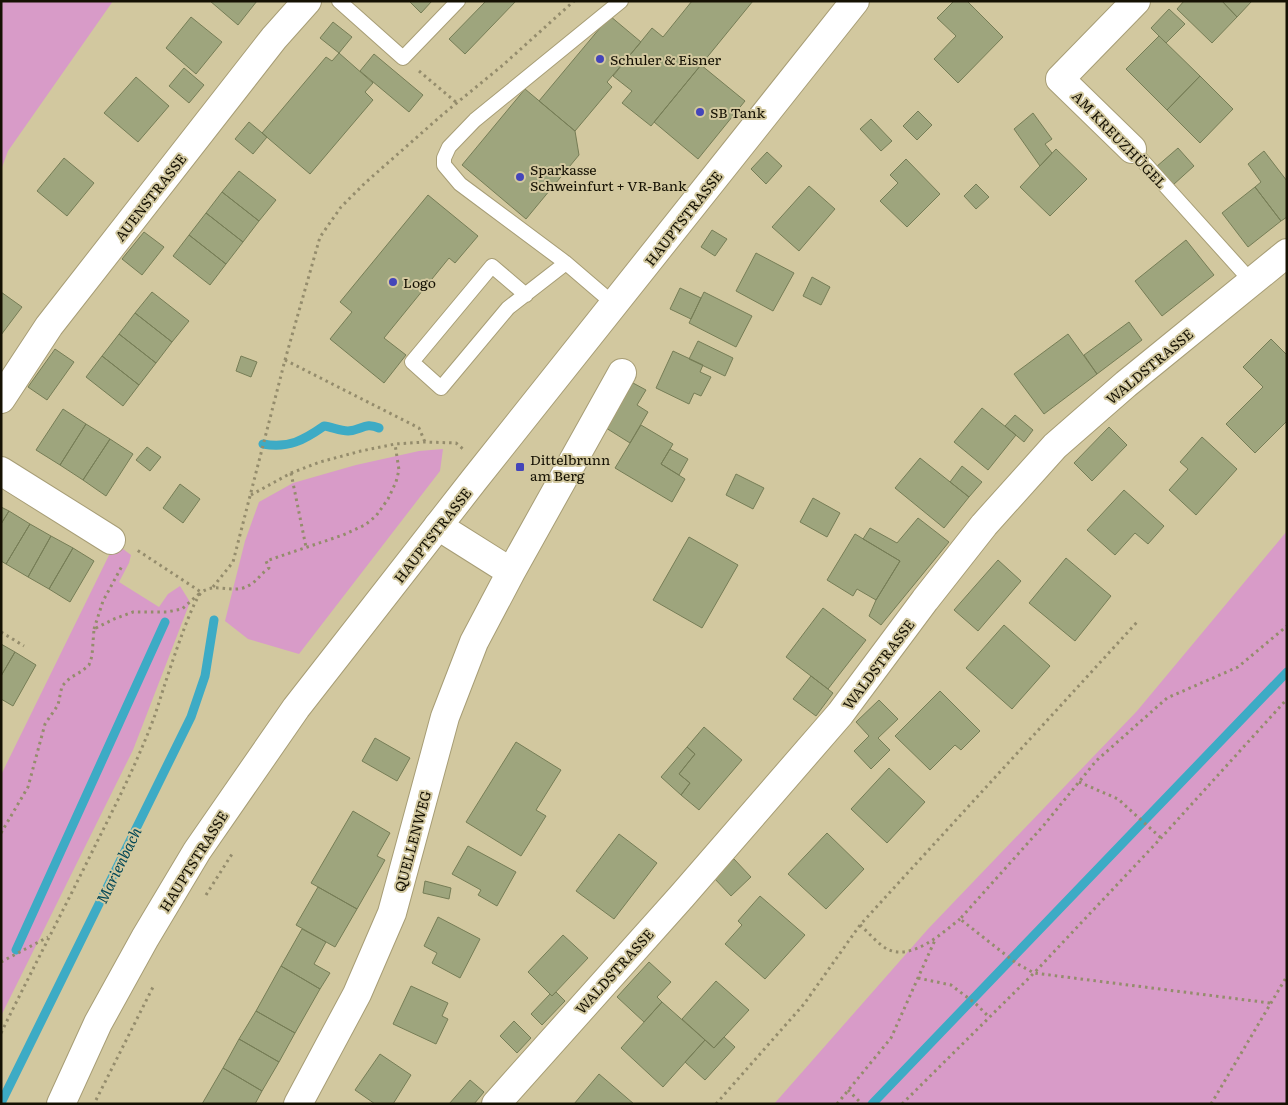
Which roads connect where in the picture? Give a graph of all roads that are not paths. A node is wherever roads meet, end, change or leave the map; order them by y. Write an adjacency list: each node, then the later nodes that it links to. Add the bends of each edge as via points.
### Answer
1 (307, 1): 14 (street, AUENSTRASSE, via 274,38 49,326)
2 (339, 1): 3 (lane, via 403,58)
3 (458, 1)
4 (620, 1): 9 (lane, via 476,120 449,147 444,158 444,165 460,184)
5 (855, 1): 12 (street, HAUPTSTRASSE)
6 (1136, 1): 7 (street, AM KREUZHÜGEL, via 1060,79)
7 (1132, 149): 10 (lane, AM KREUZHÜGEL)
8 (1287, 252): 10 (street, WALDSTRASSE)
9 (566, 263): 11 (lane); 12 (lane)
10 (1251, 281): 21 (street, WALDSTRASSE, via 1055,446 984,525 834,722)
11 (526, 295): 11 (lane, via 492,266 412,362 441,388 508,308)
12 (615, 305): 16 (street, HAUPTSTRASSE)
13 (622, 372): 18 (street, QUELLENWEG)
14 (1, 399)
15 (1, 471): 17 (street)
16 (438, 526): 18 (street); 19 (street, HAUPTSTRASSE, via 296,708 197,851 98,1023)
17 (119, 541)
18 (511, 572): 20 (street, QUELLENWEG, via 474,642 445,717 392,913 357,994)
19 (61, 1104)
20 (298, 1104)
21 (496, 1104)

